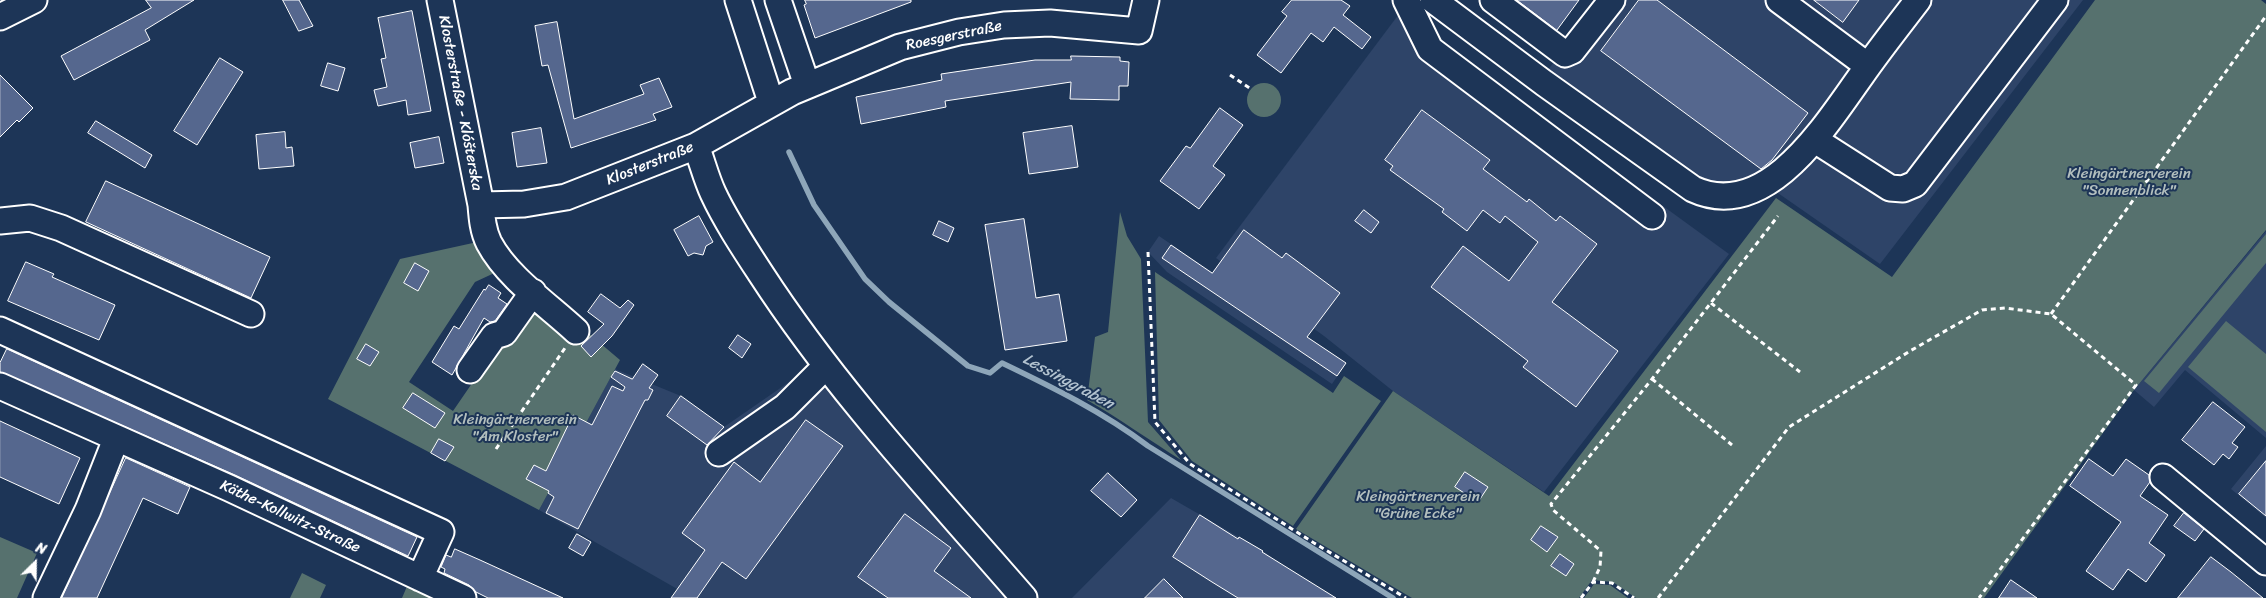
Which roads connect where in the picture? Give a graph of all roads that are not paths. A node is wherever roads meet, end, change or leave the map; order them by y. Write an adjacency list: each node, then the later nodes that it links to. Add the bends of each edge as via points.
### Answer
1 (440, 0): 17 (street, Klosterstraße - Klóšterska)
2 (738, 0): 14 (street)
3 (778, 0): 13 (street)
4 (1146, 0): 13 (street, Roesgerstraße, via 1139,31 1050,23 958,32 900,47)
5 (1406, 0): 18 (street, via 1430,49)
6 (1433, 0): 15 (street, via 1661,167 1708,196 1746,194 1789,167)
7 (1493, 0): 8 (street, via 1565,54 1572,51)
8 (1612, 0)
9 (1779, 0): 12 (street)
10 (1918, 0): 12 (street)
11 (2055, 0): 15 (street, via 1915,184 1903,189 1890,188)
12 (1868, 66): 15 (street)
13 (807, 85): 14 (street, Klosterstraße)
14 (771, 102): 16 (street, Klosterstraße)
15 (1814, 140)
16 (696, 146): 17 (street, Klosterstraße, via 566,197 524,204); 24 (street, via 712,192 741,242 818,338)
17 (481, 205): 20 (street, Klosterstraße - Klóšterska, via 483,227 489,243 508,270)
18 (1652, 216)
19 (0, 221): 21 (street, via 30,218 61,228)
20 (533, 292): 23 (street, Klosterstraße - Klóšterska); 25 (street, via 504,333 494,336)
21 (251, 314)
22 (0, 330): 31 (street, via 441,532)
23 (576, 331)
24 (826, 366): 28 (street, via 785,407); 34 (street, via 884,422)
25 (470, 370)
26 (0, 386): 27 (street, Käthe-Kollwitz-Straße)
27 (116, 439): 31 (street, Käthe-Kollwitz-Straße); 32 (street, via 88,510)
28 (719, 452)
29 (2162, 477): 30 (street)
30 (2266, 562)
31 (420, 578): 33 (street, Käthe-Kollwitz-Straße)
32 (46, 598)
33 (463, 598)
34 (1024, 598)

